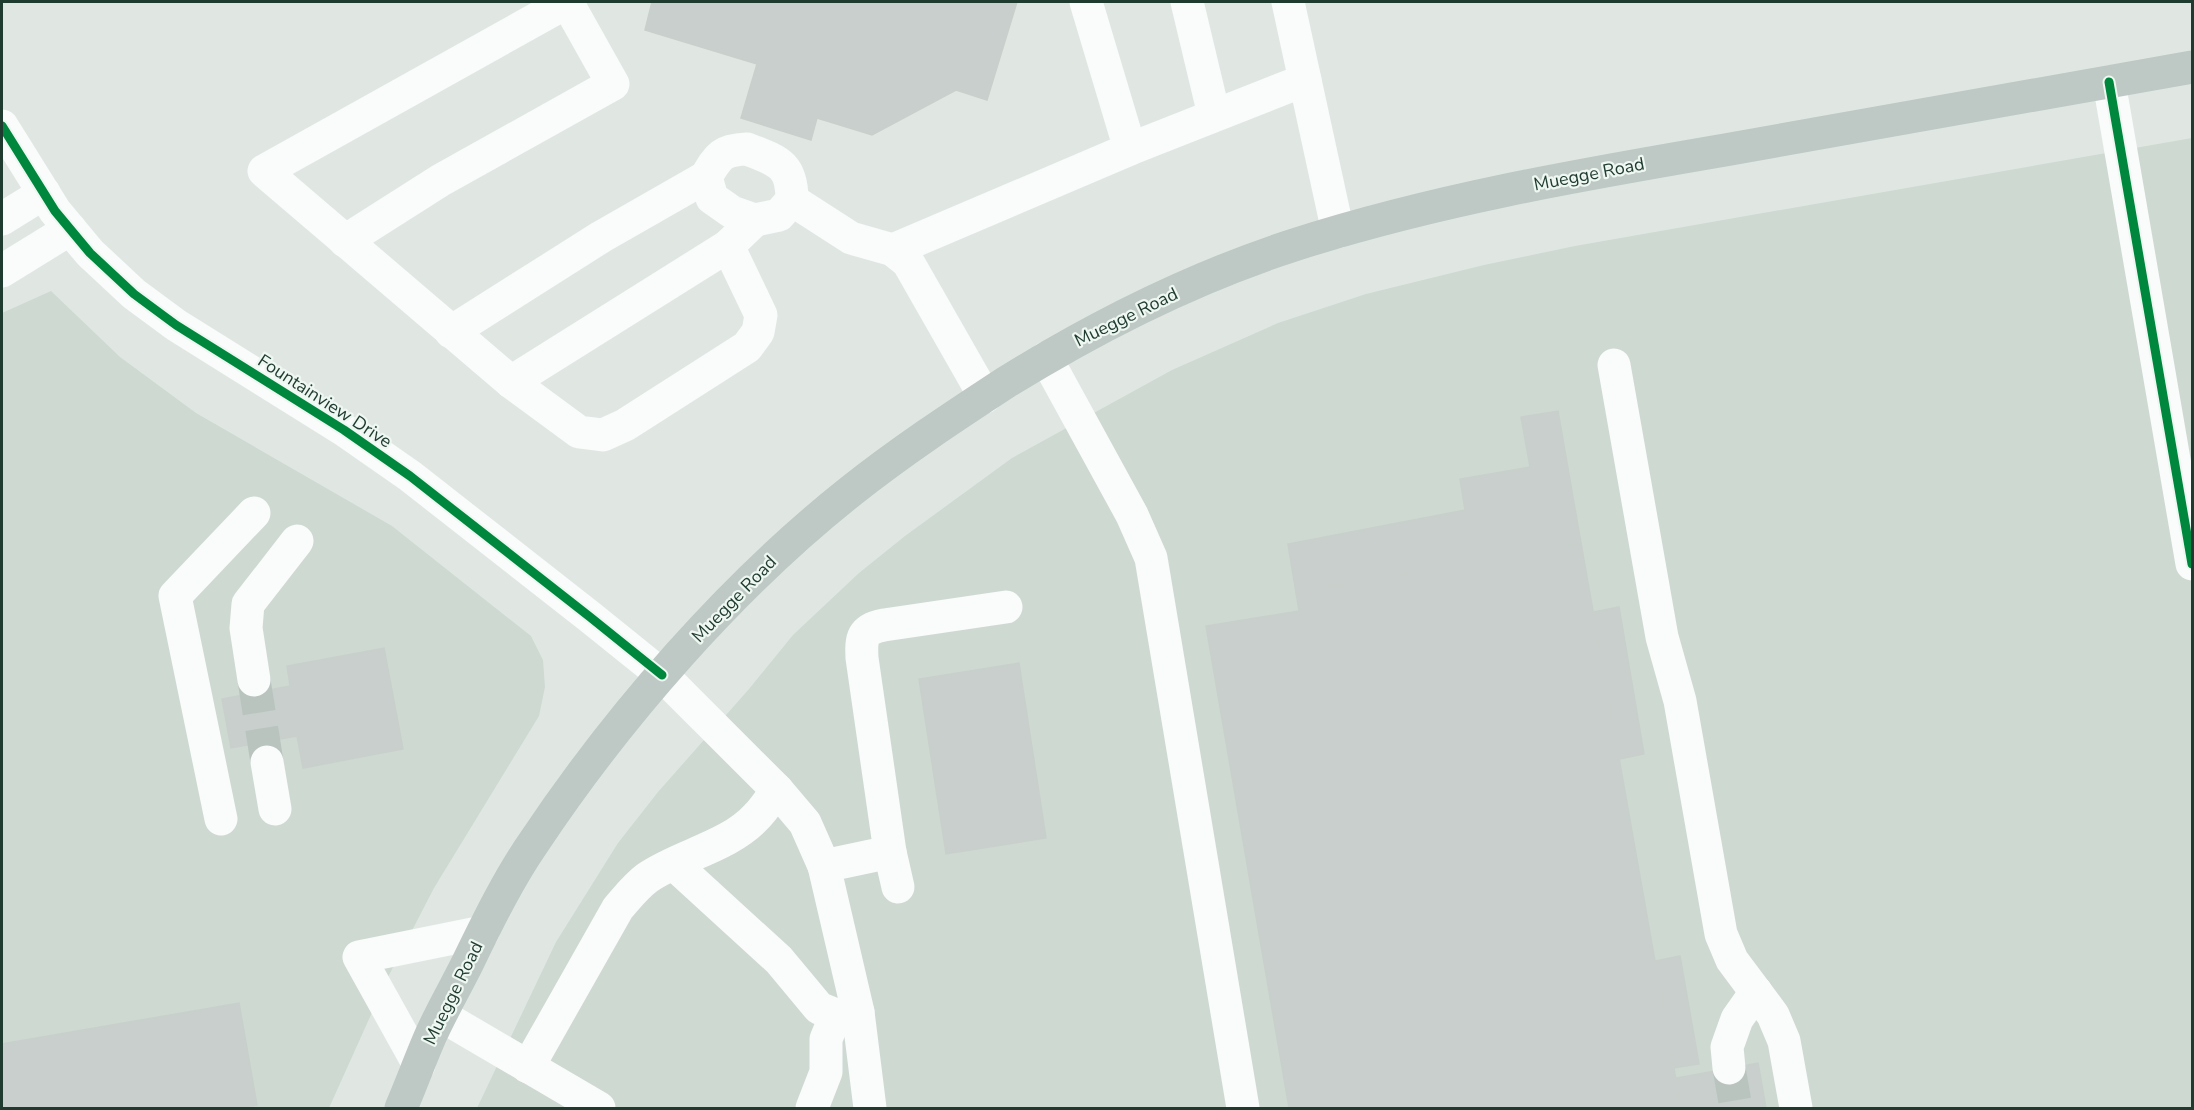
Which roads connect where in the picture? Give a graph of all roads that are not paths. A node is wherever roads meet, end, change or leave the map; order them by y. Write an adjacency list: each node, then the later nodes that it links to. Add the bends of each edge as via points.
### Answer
1 (567, 2): 18 (street, via 613,84 441,180); 18 (street, via 264,171)
2 (1086, 2): 10 (street)
3 (1187, 2): 8 (street)
4 (1288, 2): 6 (street)
5 (2193, 67): 7 (main road, Muegge Road)
6 (1305, 80): 8 (street); 17 (street)
7 (2109, 82): 17 (main road, Muegge Road, via 1577,176 1386,217); 27 (street)
8 (1214, 116): 10 (street)
9 (2, 126): 12 (street, Fountainview Drive)
10 (1130, 149): 20 (street)
11 (706, 177): 13 (street, via 715,161 729,150 747,149 776,160 788,173); 15 (street, via 712,198 732,212); 22 (street)
12 (44, 192): 14 (street); 16 (street, Fountainview Drive)
13 (792, 200): 15 (street, via 779,215); 20 (street, via 851,238)
14 (2, 219)
15 (755, 220): 19 (street)
16 (70, 229): 21 (street); 32 (street, Fountainview Drive, via 134,294 410,476)
17 (1338, 232): 23 (main road, Muegge Road, via 1213,275 1136,309)
18 (345, 241): 22 (street)
19 (728, 246): 25 (street); 25 (street, via 761,315 758,332 747,347 625,425 603,435 579,432)
20 (893, 250): 26 (street, via 908,261)
21 (2, 271)
22 (451, 332): 25 (street)
23 (1046, 358): 26 (main road, Muegge Road); 53 (street, via 1132,515 1151,558)
24 (1614, 365): 43 (street, via 1662,637 1680,701 1721,934 1732,960)
25 (511, 382)
26 (985, 396): 32 (main road, Muegge Road, via 849,492 724,607)
27 (2188, 508): 30 (street)
28 (254, 513): 37 (street, via 175,597)
29 (297, 541): 33 (street, via 248,604 246,628)
30 (2193, 564)
31 (1006, 607): 38 (street, via 873,627 861,643)
32 (662, 675): 35 (street, Fountainview Drive); 42 (main road, Muegge Road, via 532,844)
33 (254, 680)
34 (267, 762): 36 (street)
35 (777, 790): 39 (street, via 745,827); 40 (street, Fountainview Drive, via 804,823)
36 (275, 809)
37 (221, 819)
38 (890, 852): 40 (street); 41 (street)
39 (675, 865): 44 (street, via 779,960 819,1008); 47 (street, via 649,877 618,908)
40 (824, 866): 44 (street, Fountainview Drive)
41 (898, 887)
42 (483, 932): 45 (main road, Muegge Road); 46 (street, via 359,957)
43 (1755, 992): 48 (street, via 1737,1019 1727,1047); 54 (street, via 1773,1015 1784,1041)
44 (847, 1013): 51 (street, via 826,1039 826,1072); 52 (street, Fountainview Drive)
45 (442, 1016): 46 (main road, Muegge Road); 47 (street)
46 (419, 1065): 49 (main road, Muegge Road)
47 (528, 1067): 50 (street)
48 (1729, 1068)
49 (401, 1108)
50 (599, 1108)
51 (812, 1108)
52 (870, 1108)
53 (1243, 1108)
54 (1796, 1108)

